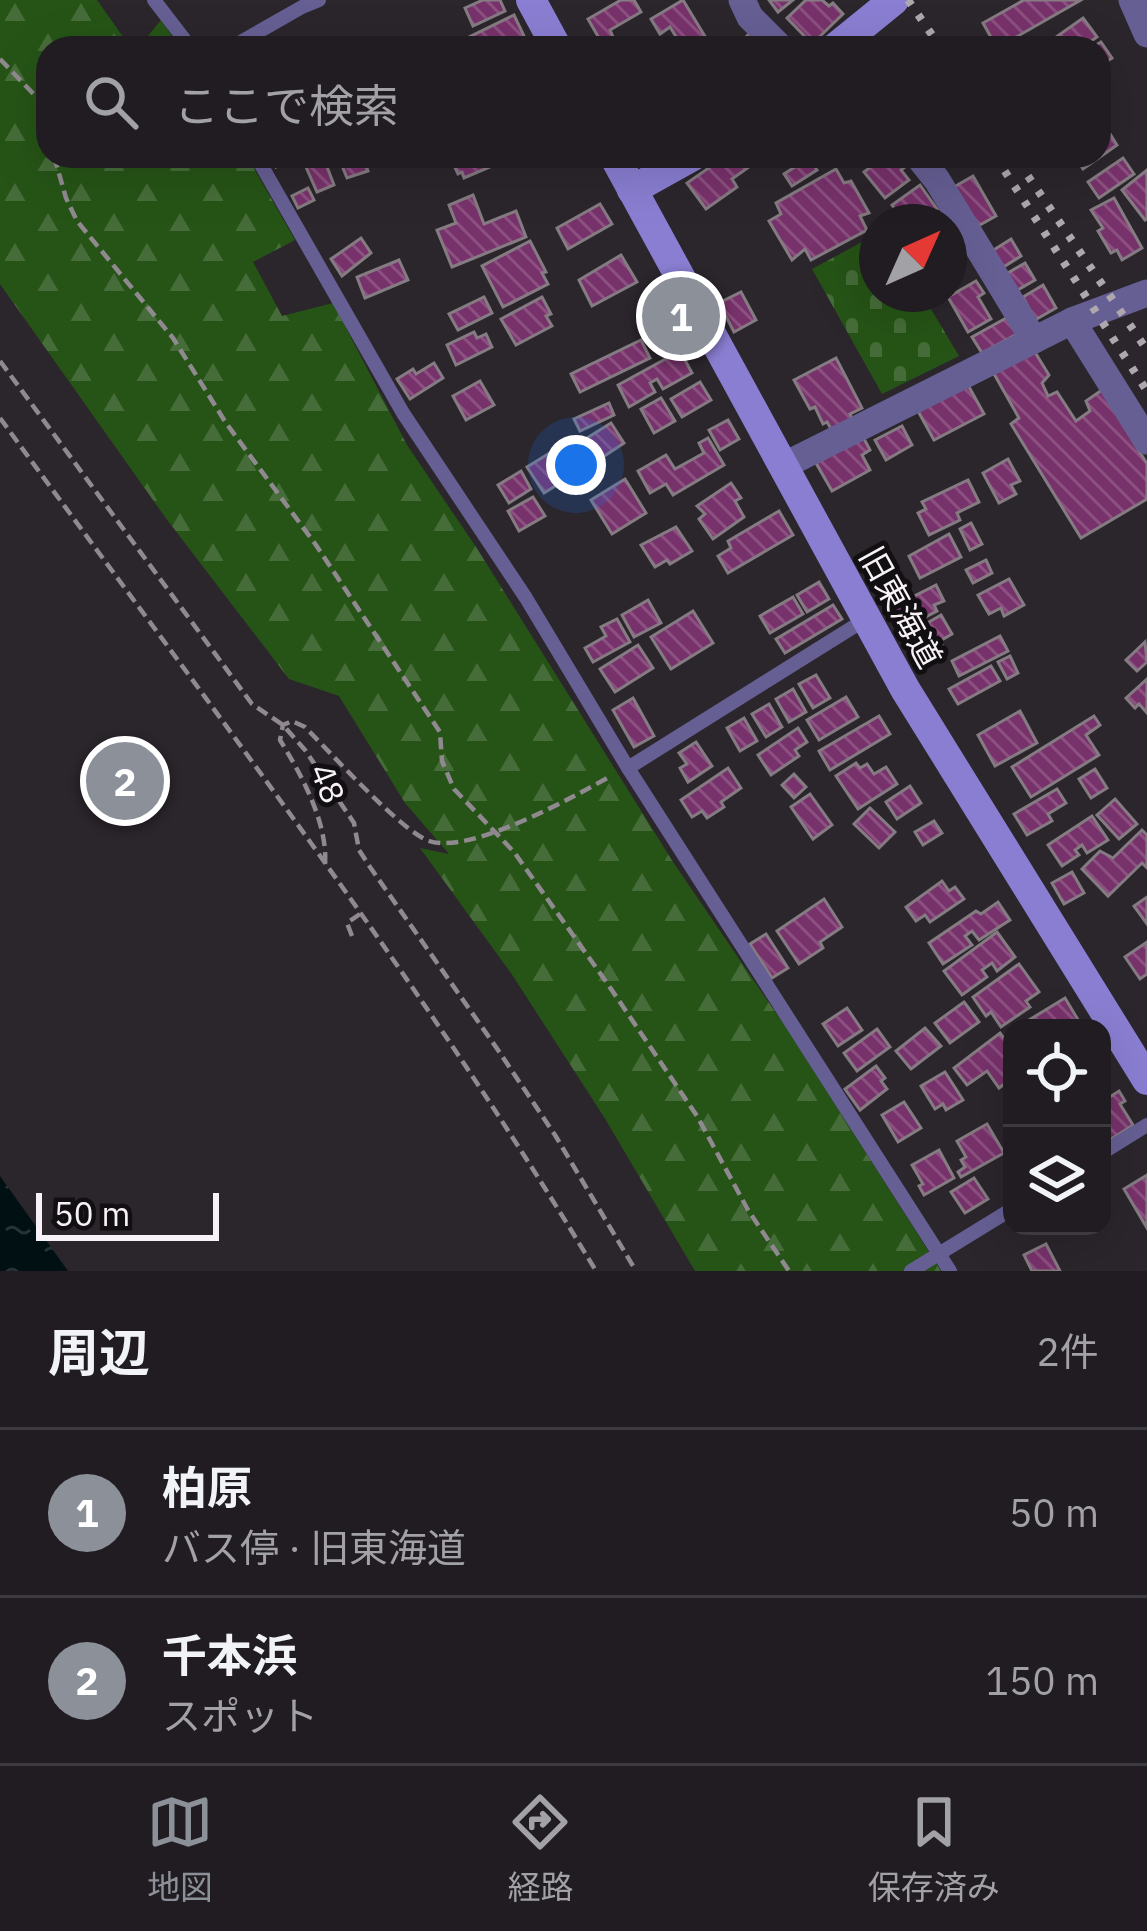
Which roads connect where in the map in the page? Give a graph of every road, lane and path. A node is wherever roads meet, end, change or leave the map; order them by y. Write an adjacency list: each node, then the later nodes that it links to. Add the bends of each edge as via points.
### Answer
1 (154, 0): 8 (lane)
2 (320, 0): 9 (lane)
3 (531, 0): 10 (main road)
4 (742, 0): 11 (street)
5 (894, 0): 12 (main road)
6 (1132, 0): 7 (street)
7 (1147, 34)
8 (182, 36)
9 (252, 36)
10 (550, 36)
11 (769, 36)
12 (850, 36)
13 (0, 59): 14 (path)
14 (36, 97)
15 (58, 168): 31 (path, via 77,221 173,338 316,545 440,732 454,790)
16 (263, 168): 30 (lane, via 403,413)
17 (620, 168): 20 (main road, 旧東海道)
18 (671, 168): 20 (main road)
19 (927, 168): 23 (street)
20 (632, 190): 27 (main road, 旧東海道)
21 (1147, 292): 22 (street)
22 (1072, 321): 23 (street); 26 (street)
23 (1034, 340): 27 (street)
24 (0, 361): 29 (path, via 252,704)
25 (0, 418): 32 (path)
26 (1147, 441)
27 (783, 466): 28 (main road, 旧東海道)
28 (866, 619): 30 (lane); 35 (main road, 旧東海道)
29 (283, 725): 31 (path, 48, via 305,727 424,839 470,842); 32 (path, 48, via 280,740 304,777); 41 (path, via 354,823 359,850 521,1084)
30 (628, 767): 31 (path); 39 (lane)
31 (492, 832): 42 (path, via 514,852 697,1116)
32 (325, 864): 33 (path, 48)
33 (360, 914): 34 (path, via 347,923); 40 (path, 48)
34 (352, 936)
35 (1147, 1080)
36 (1147, 1125): 37 (lane)
37 (1111, 1147)
38 (1003, 1215): 39 (lane)
39 (940, 1254): 43 (lane); 44 (lane)
40 (596, 1271)
41 (636, 1271)
42 (789, 1271)
43 (911, 1271)
44 (950, 1271)

